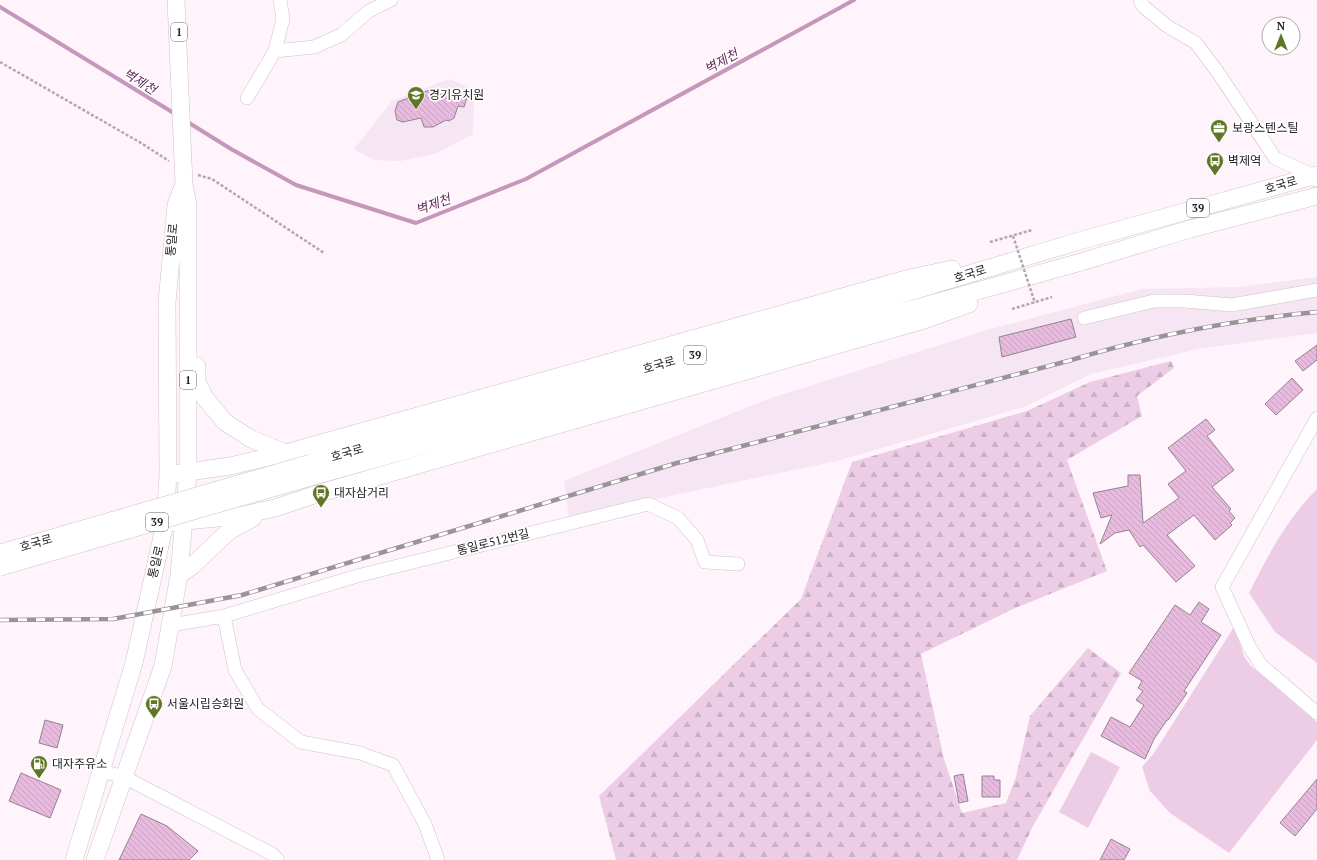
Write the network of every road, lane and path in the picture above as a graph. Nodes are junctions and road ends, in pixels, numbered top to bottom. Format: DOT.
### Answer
graph roads {
  1 [pos="176,0"];
  2 [pos="280,0"];
  3 [pos="391,0"];
  4 [pos="1140,0"];
  5 [pos="275,51"];
  6 [pos="0,62"];
  7 [pos="247,98"];
  8 [pos="184,171"];
  9 [pos="1316,178"];
  10 [pos="1317,196"];
  11 [pos="1032,230"];
  12 [pos="1013,236"];
  13 [pos="1079,241"];
  14 [pos="990,242"];
  15 [pos="324,254"];
  16 [pos="1081,262"];
  17 [pos="188,278"];
  18 [pos="1317,290"];
  19 [pos="1052,297"];
  20 [pos="1035,303"];
  21 [pos="1012,310"];
  22 [pos="1084,318"];
  23 [pos="1317,418"];
  24 [pos="286,453"];
  25 [pos="312,469"];
  26 [pos="188,473"];
  27 [pos="168,474"];
  28 [pos="275,508"];
  29 [pos="184,522"];
  30 [pos="165,523"];
  31 [pos="0,553"];
  32 [pos="738,564"];
  33 [pos="0,567"];
  34 [pos="179,575"];
  35 [pos="224,616"];
  36 [pos="171,625"];
  37 [pos="1317,713"];
  38 [pos="102,771"];
  39 [pos="124,777"];
  40 [pos="74,857"];
  41 [pos="95,860"];
  42 [pos="278,860"];
  43 [pos="438,860"];
  1 -- 8 [label="main road, 1"];
  2 -- 5 [label="street"];
  3 -- 5 [label="street"];
  4 -- 9 [label="street"];
  5 -- 7 [label="street"];
  6 -- 8 [label="path"];
  8 -- 15 [label="path"];
  8 -- 17 [label="main road, 통일로 / 1"];
  8 -- 27 [label="main road, 통일로 / 1"];
  9 -- 13 [label="main road, 호국로 / 39"];
  10 -- 16 [label="main road, 호국로 / 39"];
  11 -- 12 [label="path"];
  12 -- 14 [label="path"];
  12 -- 20 [label="path, bridge"];
  13 -- 24 [label="main road"];
  13 -- 25 [label="main road, 호국로 / 39"];
  16 -- 25 [label="main road, 호국로 / 39"];
  16 -- 28 [label="main road"];
  17 -- 24 [label="main road"];
  17 -- 26 [label="main road, 통일로 / 1"];
  18 -- 22 [label="street"];
  19 -- 20 [label="path"];
  20 -- 21 [label="path"];
  23 -- 37 [label="street"];
  24 -- 26 [label="main road"];
  24 -- 28 [label="main road"];
  25 -- 31 [label="main road, 호국로 / 39, bridge"];
  25 -- 33 [label="main road, 호국로 / 39, bridge"];
  26 -- 27 [label="main road"];
  26 -- 29 [label="main road, 통일로 / 1"];
  27 -- 30 [label="main road, 통일로 / 1"];
  28 -- 29 [label="main road"];
  28 -- 34 [label="main road"];
  29 -- 30 [label="main road"];
  29 -- 34 [label="main road, 통일로 / 1"];
  30 -- 38 [label="main road, 통일로 / 1"];
  32 -- 35 [label="street, 통일로512번길"];
  34 -- 36 [label="main road, 통일로 / 1"];
  35 -- 36 [label="street, 통일로512번길"];
  35 -- 43 [label="street"];
  36 -- 39 [label="main road, 통일로 / 1"];
  38 -- 39 [label="street"];
  38 -- 40 [label="main road, 통일로 / 1"];
  39 -- 41 [label="main road, 통일로 / 1"];
  39 -- 42 [label="street"];
}
